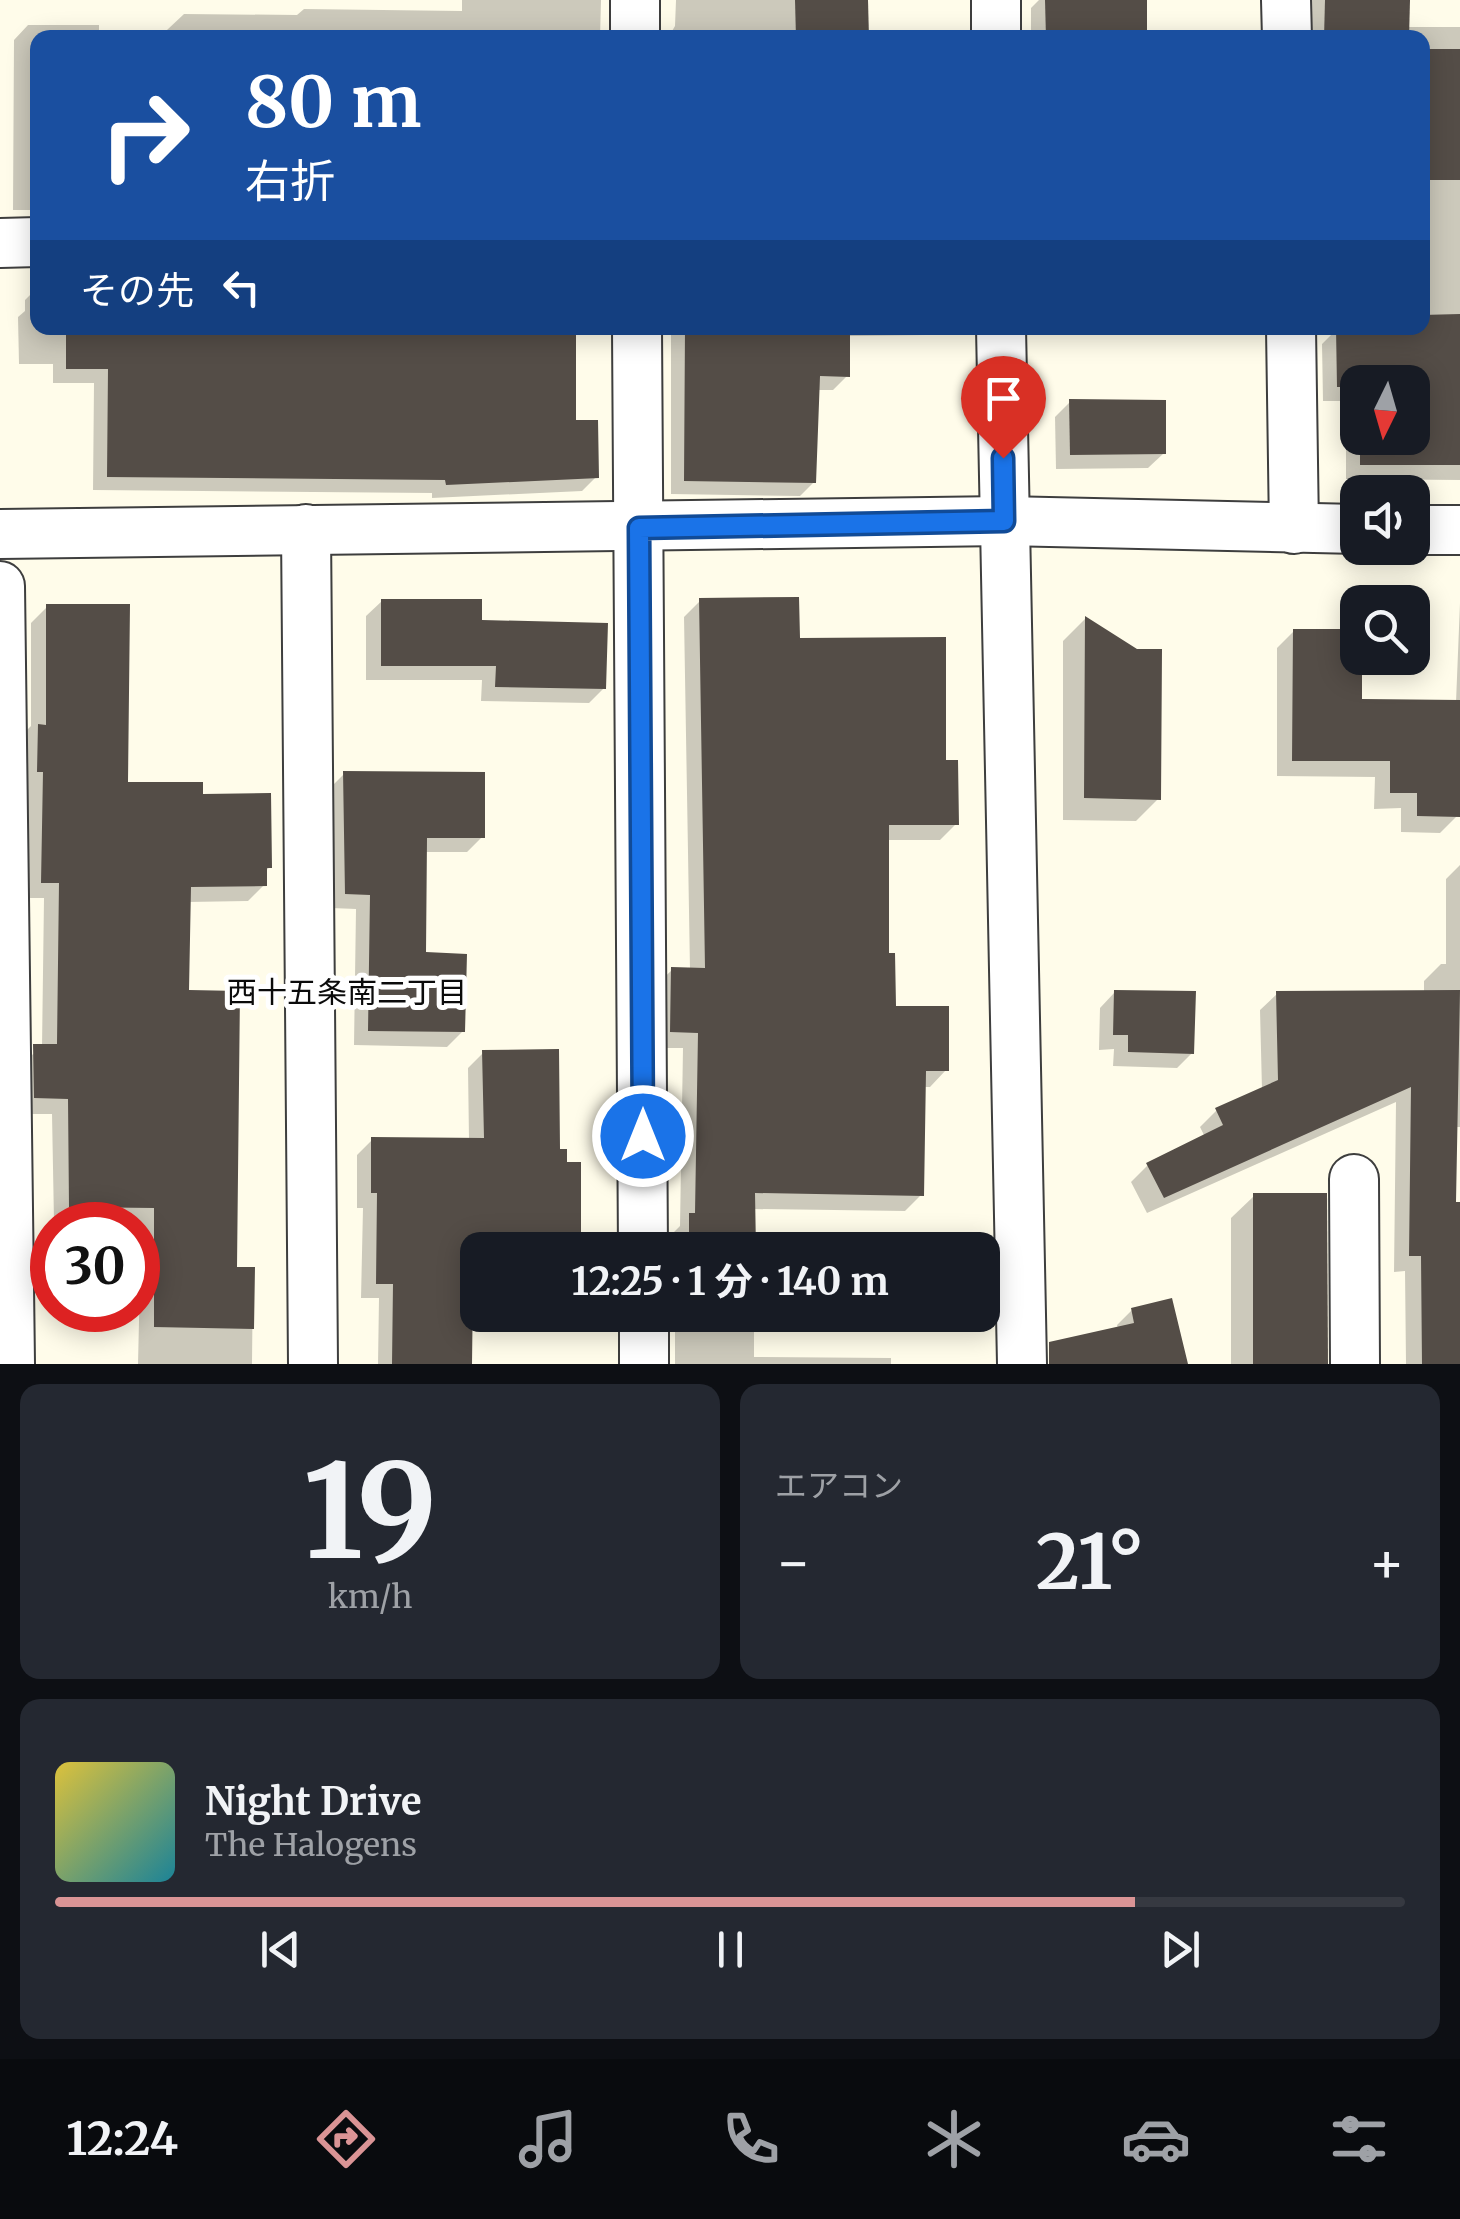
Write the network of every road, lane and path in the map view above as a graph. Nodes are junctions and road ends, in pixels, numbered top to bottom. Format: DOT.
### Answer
graph roads {
  1 [pos="635,0"];
  2 [pos="996,0"];
  3 [pos="1286,0"];
  4 [pos="635,30"];
  5 [pos="996,30"];
  6 [pos="1287,30"];
  7 [pos="30,242"];
  8 [pos="0,243"];
  9 [pos="638,335"];
  10 [pos="1001,335"];
  11 [pos="1291,335"];
  12 [pos="1004,521"];
  13 [pos="639,528"];
  14 [pos="1294,529"];
  15 [pos="1340,529"];
  16 [pos="306,530"];
  17 [pos="1430,530"];
  18 [pos="1460,530"];
  19 [pos="0,534"];
  20 [pos="0,586"];
  21 [pos="1354,1179"];
  22 [pos="644,1232"];
  23 [pos="644,1332"];
  24 [pos="10,1364"];
  25 [pos="313,1364"];
  26 [pos="644,1364"];
  27 [pos="1022,1364"];
  28 [pos="1355,1364"];
  1 -- 4 [label="street"];
  2 -- 5 [label="street"];
  3 -- 6 [label="street"];
  7 -- 8 [label="street"];
  9 -- 13 [label="street"];
  10 -- 12 [label="street"];
  11 -- 14 [label="street"];
  12 -- 13 [label="street"];
  12 -- 14 [label="street"];
  12 -- 27 [label="street"];
  13 -- 16 [label="street"];
  13 -- 22 [label="street"];
  14 -- 15 [label="street"];
  16 -- 19 [label="street"];
  16 -- 25 [label="street"];
  17 -- 18 [label="street"];
  20 -- 24 [label="street"];
  21 -- 28 [label="street"];
  23 -- 26 [label="street"];
}
